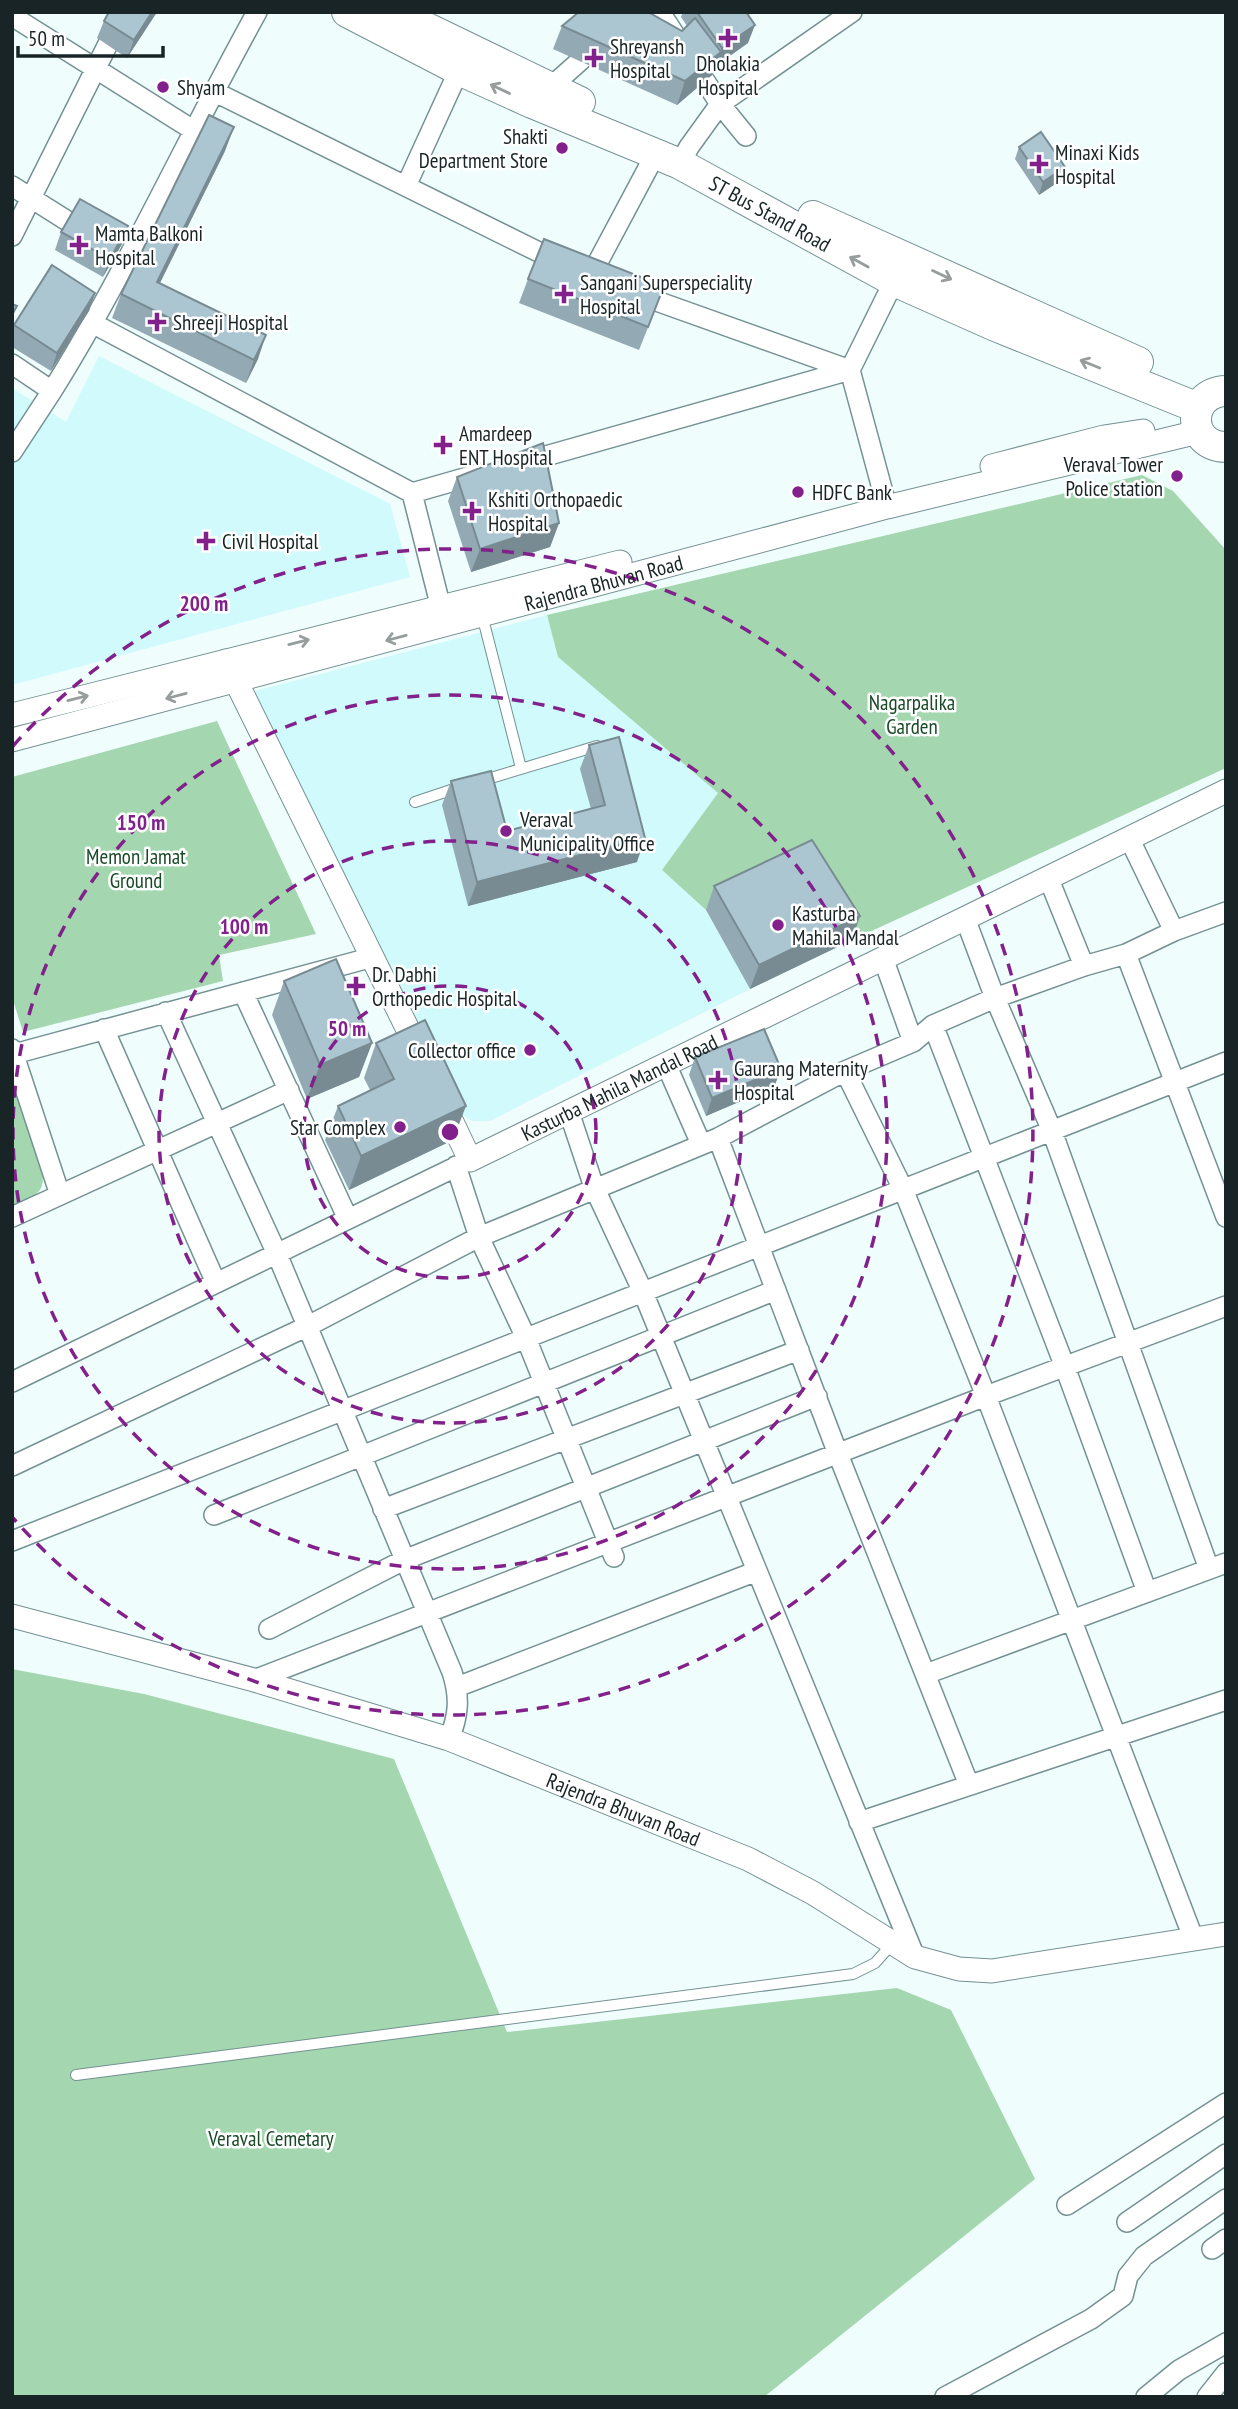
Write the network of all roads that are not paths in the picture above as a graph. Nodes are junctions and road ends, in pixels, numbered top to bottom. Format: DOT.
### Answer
graph roads {
  1 [pos="124,12"];
  2 [pos="257,12"];
  3 [pos="347,12"];
  4 [pos="394,12"];
  5 [pos="635,12"];
  6 [pos="660,12"];
  7 [pos="852,12"];
  8 [pos="12,16"];
  9 [pos="96,69"];
  10 [pos="459,70"];
  11 [pos="213,92"];
  12 [pos="540,96"];
  13 [pos="720,104"];
  14 [pos="193,130"];
  15 [pos="746,136"];
  16 [pos="675,155"];
  17 [pos="12,186"];
  18 [pos="406,186"];
  19 [pos="31,198"];
  20 [pos="12,236"];
  21 [pos="117,252"];
  22 [pos="590,277"];
  23 [pos="894,282"];
  24 [pos="94,324"];
  25 [pos="12,364"];
  26 [pos="850,370"];
  27 [pos="52,391"];
  28 [pos="1205,409"];
  29 [pos="1226,447"];
  30 [pos="12,452"];
  31 [pos="412,493"];
  32 [pos="885,500"];
  33 [pos="480,606"];
  34 [pos="443,615"];
  35 [pos="231,670"];
  36 [pos="12,715"];
  37 [pos="12,740"];
  38 [pos="598,746"];
  39 [pos="522,768"];
  40 [pos="1226,791"];
  41 [pos="415,802"];
  42 [pos="1129,838"];
  43 [pos="1048,877"];
  44 [pos="1226,912"];
  45 [pos="965,918"];
  46 [pos="1174,931"];
  47 [pos="1126,954"];
  48 [pos="373,957"];
  49 [pos="883,958"];
  50 [pos="1084,966"];
  51 [pos="243,992"];
  52 [pos="995,998"];
  53 [pos="166,1012"];
  54 [pos="933,1025"];
  55 [pos="104,1029"];
  56 [pos="913,1042"];
  57 [pos="13,1052"];
  58 [pos="1226,1062"];
  59 [pos="666,1064"];
  60 [pos="845,1072"];
  61 [pos="1176,1082"];
  62 [pos="289,1090"];
  63 [pos="569,1111"];
  64 [pos="218,1124"];
  65 [pos="1052,1131"];
  66 [pos="710,1141"];
  67 [pos="159,1150"];
  68 [pos="984,1157"];
  69 [pos="463,1163"];
  70 [pos="594,1188"];
  71 [pos="903,1189"];
  72 [pos="60,1195"];
  73 [pos="12,1217"];
  74 [pos="1226,1217"];
  75 [pos="348,1219"];
  76 [pos="479,1237"];
  77 [pos="760,1246"];
  78 [pos="277,1254"];
  79 [pos="216,1283"];
  80 [pos="776,1290"];
  81 [pos="643,1292"];
  82 [pos="1226,1306"];
  83 [pos="308,1326"];
  84 [pos="660,1336"];
  85 [pos="526,1338"];
  86 [pos="1128,1343"];
  87 [pos="799,1350"];
  88 [pos="1065,1367"];
  89 [pos="12,1382"];
  90 [pos="544,1383"];
  91 [pos="684,1394"];
  92 [pos="817,1396"];
  93 [pos="986,1396"];
  94 [pos="342,1411"];
  95 [pos="566,1439"];
  96 [pos="704,1441"];
  97 [pos="838,1454"];
  98 [pos="361,1456"];
  99 [pos="12,1466"];
  100 [pos="586,1488"];
  101 [pos="726,1497"];
  102 [pos="383,1509"];
  103 [pos="214,1515"];
  104 [pos="12,1541"];
  105 [pos="611,1550"];
  106 [pos="404,1560"];
  107 [pos="1217,1566"];
  108 [pos="757,1571"];
  109 [pos="1147,1592"];
  110 [pos="426,1614"];
  111 [pos="12,1616"];
  112 [pos="1071,1620"];
  113 [pos="269,1629"];
  114 [pos="926,1674"];
  115 [pos="254,1680"];
  116 [pos="457,1686"];
  117 [pos="1226,1700"];
  118 [pos="1116,1737"];
  119 [pos="449,1739"];
  120 [pos="970,1785"];
  121 [pos="859,1822"];
  122 [pos="1225,1936"];
  123 [pos="1194,1940"];
  124 [pos="892,1943"];
  125 [pos="915,1957"];
  126 [pos="76,2075"];
  127 [pos="1226,2102"];
  128 [pos="1226,2154"];
  129 [pos="1226,2199"];
  130 [pos="1067,2205"];
  131 [pos="1127,2222"];
  132 [pos="1226,2343"];
  133 [pos="1226,2373"];
  134 [pos="945,2397"];
  135 [pos="1146,2397"];
  136 [pos="1208,2397"];
  1 -- 9 [label="street"];
  2 -- 11 [label="street"];
  3 -- 10 [label="main road, ST Bus Stand Road"];
  4 -- 12 [label="main road, ST Bus Stand Road"];
  5 -- 12 [label="street"];
  6 -- 13 [label="street"];
  7 -- 13 [label="street"];
  8 -- 9 [label="street"];
  9 -- 14 [label="street"];
  9 -- 19 [label="street"];
  12 -- 10 [label="main road, ST Bus Stand Road, one-way"];
  10 -- 18 [label="street"];
  11 -- 14 [label="street"];
  11 -- 18 [label="street"];
  12 -- 16 [label="main road, ST Bus Stand Road"];
  13 -- 15 [label="street"];
  13 -- 16 [label="street"];
  14 -- 21 [label="street"];
  16 -- 22 [label="street"];
  23 -- 16 [label="main road, ST Bus Stand Road, one-way"];
  16 -- 28 [label="main road, ST Bus Stand Road, one-way"];
  17 -- 19 [label="street"];
  18 -- 22 [label="street"];
  19 -- 20 [label="street"];
  19 -- 21 [label="street"];
  21 -- 24 [label="street"];
  22 -- 26 [label="street"];
  23 -- 26 [label="street"];
  28 -- 23 [label="main road, ST Bus Stand Road, one-way"];
  24 -- 27 [label="street"];
  24 -- 31 [label="street"];
  25 -- 27 [label="street"];
  26 -- 31 [label="street"];
  26 -- 32 [label="street"];
  27 -- 30 [label="street"];
  28 -- 29 [label="main road"];
  28 -- 32 [label="street, Rajendra Bhuvan Road"];
  31 -- 34 [label="street"];
  32 -- 33 [label="street, Rajendra Bhuvan Road"];
  33 -- 34 [label="street, Rajendra Bhuvan Road"];
  33 -- 39 [label="lane"];
  34 -- 35 [label="street, Rajendra Bhuvan Road"];
  36 -- 35 [label="street, one-way"];
  35 -- 37 [label="street, one-way"];
  35 -- 48 [label="street"];
  38 -- 39 [label="lane"];
  39 -- 41 [label="lane"];
  40 -- 42 [label="street, Kasturba Mahila Mandal Road"];
  42 -- 43 [label="street, Kasturba Mahila Mandal Road"];
  42 -- 46 [label="street"];
  43 -- 45 [label="street, Kasturba Mahila Mandal Road"];
  43 -- 50 [label="street"];
  44 -- 46 [label="street"];
  45 -- 49 [label="street, Kasturba Mahila Mandal Road"];
  45 -- 52 [label="street"];
  46 -- 47 [label="street"];
  47 -- 50 [label="street"];
  47 -- 61 [label="street"];
  48 -- 51 [label="street"];
  48 -- 69 [label="street"];
  49 -- 56 [label="street"];
  49 -- 59 [label="street, Kasturba Mahila Mandal Road"];
  50 -- 52 [label="street"];
  51 -- 53 [label="street"];
  51 -- 62 [label="street"];
  52 -- 54 [label="street"];
  52 -- 65 [label="street"];
  53 -- 55 [label="street"];
  53 -- 64 [label="street"];
  54 -- 56 [label="street"];
  54 -- 68 [label="street"];
  55 -- 57 [label="street"];
  55 -- 67 [label="street"];
  56 -- 60 [label="street"];
  57 -- 72 [label="street"];
  58 -- 61 [label="street"];
  59 -- 63 [label="street, Kasturba Mahila Mandal Road"];
  59 -- 66 [label="street"];
  60 -- 66 [label="street"];
  60 -- 71 [label="street"];
  61 -- 65 [label="street"];
  61 -- 74 [label="street"];
  62 -- 64 [label="street"];
  62 -- 75 [label="street"];
  63 -- 69 [label="street, Kasturba Mahila Mandal Road"];
  63 -- 70 [label="street"];
  64 -- 67 [label="street"];
  64 -- 78 [label="street"];
  65 -- 68 [label="street"];
  65 -- 86 [label="street"];
  66 -- 70 [label="street"];
  66 -- 77 [label="street"];
  67 -- 72 [label="street"];
  67 -- 79 [label="street"];
  68 -- 71 [label="street"];
  68 -- 88 [label="street"];
  69 -- 75 [label="street, Kasturba Mahila Mandal Road"];
  69 -- 76 [label="street"];
  70 -- 76 [label="street"];
  70 -- 81 [label="street"];
  71 -- 77 [label="street"];
  71 -- 93 [label="street"];
  72 -- 73 [label="street"];
  75 -- 78 [label="street, Kasturba Mahila Mandal Road"];
  76 -- 83 [label="street"];
  76 -- 85 [label="street"];
  77 -- 80 [label="street"];
  77 -- 81 [label="street"];
  78 -- 79 [label="street, Kasturba Mahila Mandal Road"];
  78 -- 83 [label="street"];
  79 -- 89 [label="street, Kasturba Mahila Mandal Road"];
  80 -- 84 [label="street"];
  80 -- 87 [label="street"];
  81 -- 84 [label="street"];
  81 -- 85 [label="street"];
  82 -- 86 [label="street"];
  83 -- 94 [label="street"];
  83 -- 99 [label="street"];
  84 -- 90 [label="street"];
  84 -- 91 [label="street"];
  85 -- 90 [label="street"];
  85 -- 94 [label="street"];
  86 -- 88 [label="street"];
  86 -- 107 [label="street"];
  87 -- 91 [label="street"];
  87 -- 92 [label="street"];
  88 -- 93 [label="street"];
  88 -- 109 [label="street"];
  90 -- 95 [label="street"];
  90 -- 98 [label="street"];
  91 -- 95 [label="street"];
  91 -- 96 [label="street"];
  92 -- 96 [label="street"];
  92 -- 97 [label="street"];
  93 -- 97 [label="street"];
  93 -- 112 [label="street"];
  94 -- 98 [label="street"];
  94 -- 104 [label="street"];
  95 -- 100 [label="street"];
  95 -- 102 [label="street"];
  96 -- 100 [label="street"];
  96 -- 101 [label="street"];
  97 -- 101 [label="street"];
  97 -- 114 [label="street"];
  98 -- 102 [label="street"];
  98 -- 103 [label="street"];
  100 -- 105 [label="street"];
  100 -- 106 [label="street"];
  101 -- 105 [label="street"];
  101 -- 108 [label="street"];
  102 -- 106 [label="street"];
  105 -- 110 [label="street"];
  106 -- 110 [label="street"];
  106 -- 113 [label="street"];
  107 -- 109 [label="street"];
  108 -- 116 [label="street"];
  108 -- 121 [label="street"];
  109 -- 112 [label="street"];
  110 -- 115 [label="street"];
  110 -- 116 [label="street"];
  111 -- 115 [label="street, Rajendra Bhuvan Road"];
  112 -- 114 [label="street"];
  112 -- 118 [label="street"];
  114 -- 120 [label="street"];
  115 -- 119 [label="street, Rajendra Bhuvan Road"];
  116 -- 119 [label="street"];
  117 -- 118 [label="street"];
  118 -- 120 [label="street"];
  118 -- 123 [label="street"];
  119 -- 124 [label="street, Rajendra Bhuvan Road"];
  120 -- 121 [label="street"];
  121 -- 125 [label="street"];
  122 -- 123 [label="street, Rajendra Bhuvan Road"];
  123 -- 125 [label="street, Rajendra Bhuvan Road"];
  124 -- 125 [label="street, Rajendra Bhuvan Road"];
  124 -- 126 [label="lane"];
  127 -- 130 [label="street"];
  128 -- 131 [label="street"];
  129 -- 134 [label="street"];
  132 -- 135 [label="street"];
  133 -- 136 [label="street"];
}
